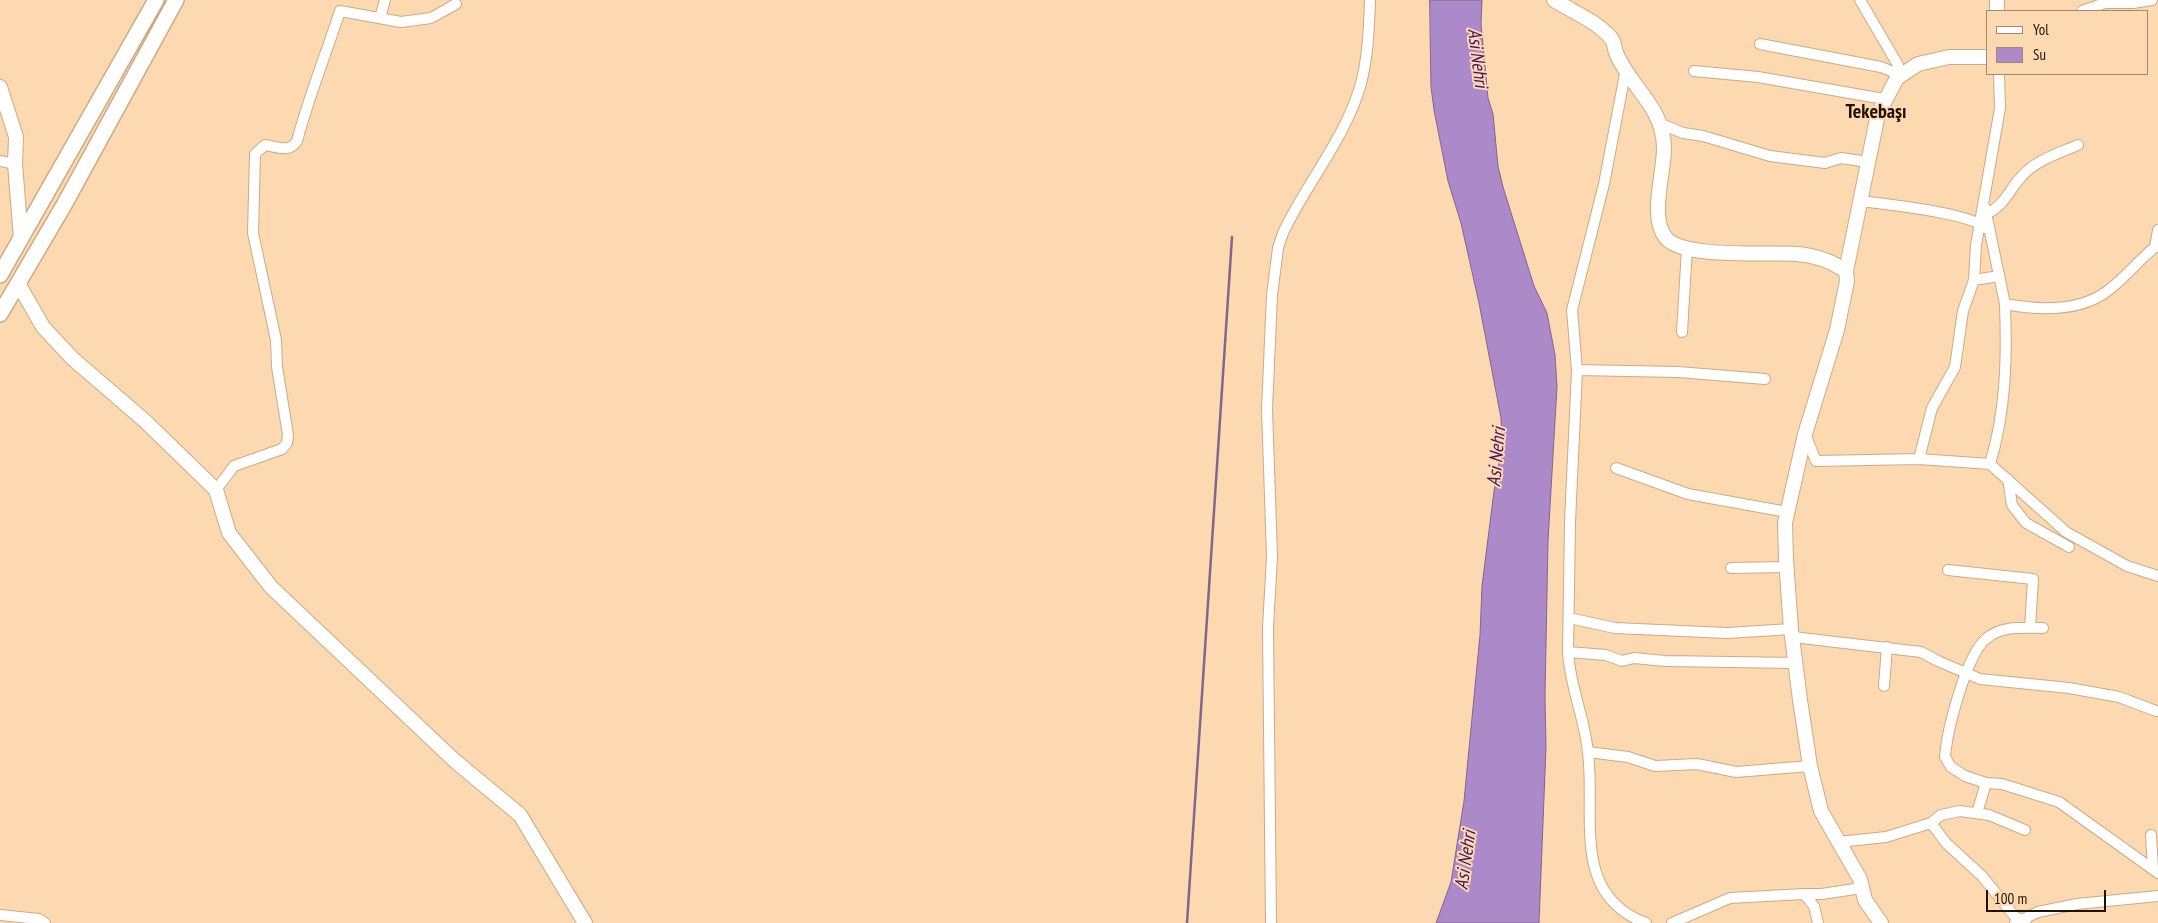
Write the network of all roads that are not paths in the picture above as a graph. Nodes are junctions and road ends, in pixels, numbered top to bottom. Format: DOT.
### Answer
graph roads {
  1 [pos="156,0"];
  2 [pos="176,0"];
  3 [pos="384,0"];
  4 [pos="1370,0"];
  5 [pos="1554,0"];
  6 [pos="1860,0"];
  7 [pos="2152,0"];
  8 [pos="456,4"];
  9 [pos="2085,10"];
  10 [pos="380,18"];
  11 [pos="1760,44"];
  12 [pos="1986,58"];
  13 [pos="1626,69"];
  14 [pos="1694,70"];
  15 [pos="1999,75"];
  16 [pos="1898,76"];
  17 [pos="0,87"];
  18 [pos="1884,98"];
  19 [pos="1661,124"];
  20 [pos="2078,146"];
  21 [pos="0,161"];
  22 [pos="1868,162"];
  23 [pos="15,164"];
  24 [pos="1860,201"];
  25 [pos="1986,209"];
  26 [pos="1980,223"];
  27 [pos="2158,230"];
  28 [pos="1989,232"];
  29 [pos="21,239"];
  30 [pos="2157,247"];
  31 [pos="1687,248"];
  32 [pos="1846,271"];
  33 [pos="0,275"];
  34 [pos="1999,276"];
  35 [pos="1974,280"];
  36 [pos="18,284"];
  37 [pos="2005,304"];
  38 [pos="0,314"];
  39 [pos="1682,332"];
  40 [pos="1576,370"];
  41 [pos="1765,378"];
  42 [pos="1805,434"];
  43 [pos="1919,459"];
  44 [pos="1990,464"];
  45 [pos="1616,468"];
  46 [pos="2008,479"];
  47 [pos="216,490"];
  48 [pos="1787,512"];
  49 [pos="2069,547"];
  50 [pos="1787,567"];
  51 [pos="1731,568"];
  52 [pos="1948,570"];
  53 [pos="2158,576"];
  54 [pos="1569,618"];
  55 [pos="2030,628"];
  56 [pos="2043,628"];
  57 [pos="1792,633"];
  58 [pos="1887,647"];
  59 [pos="1568,652"];
  60 [pos="1795,663"];
  61 [pos="1967,674"];
  62 [pos="1884,686"];
  63 [pos="2156,711"];
  64 [pos="1588,752"];
  65 [pos="1810,766"];
  66 [pos="1986,783"];
  67 [pos="1977,813"];
  68 [pos="1931,822"];
  69 [pos="2025,830"];
  70 [pos="2151,835"];
  71 [pos="1838,842"];
  72 [pos="2155,871"];
  73 [pos="1861,888"];
  74 [pos="1804,894"];
  75 [pos="2158,896"];
  76 [pos="0,915"];
  77 [pos="1635,921"];
  78 [pos="2027,921"];
  79 [pos="45,923"];
  80 [pos="585,923"];
  81 [pos="1271,923"];
  82 [pos="1646,923"];
  83 [pos="1672,923"];
  84 [pos="1818,923"];
  85 [pos="1881,923"];
  86 [pos="2015,923"];
  1 -- 29 [label="main road"];
  2 -- 36 [label="main road"];
  3 -- 10 [label="street"];
  4 -- 81 [label="street"];
  5 -- 13 [label="street"];
  6 -- 16 [label="street"];
  7 -- 9 [label="street"];
  8 -- 10 [label="street"];
  10 -- 47 [label="street"];
  11 -- 16 [label="street"];
  12 -- 16 [label="street"];
  13 -- 19 [label="street"];
  13 -- 40 [label="street"];
  14 -- 18 [label="street"];
  15 -- 25 [label="street"];
  16 -- 18 [label="street"];
  17 -- 23 [label="street"];
  18 -- 22 [label="street"];
  19 -- 22 [label="street"];
  19 -- 31 [label="street"];
  20 -- 25 [label="street"];
  21 -- 23 [label="street"];
  22 -- 24 [label="street"];
  23 -- 29 [label="street"];
  24 -- 26 [label="street"];
  24 -- 32 [label="street"];
  25 -- 26 [label="street"];
  25 -- 28 [label="street"];
  26 -- 28 [label="street"];
  26 -- 35 [label="street"];
  27 -- 30 [label="street"];
  28 -- 34 [label="street"];
  29 -- 33 [label="main road"];
  30 -- 37 [label="street"];
  31 -- 32 [label="street"];
  31 -- 39 [label="street"];
  32 -- 42 [label="street"];
  34 -- 35 [label="street"];
  34 -- 37 [label="street"];
  35 -- 43 [label="street"];
  36 -- 38 [label="main road"];
  36 -- 47 [label="street"];
  37 -- 44 [label="street"];
  40 -- 41 [label="street"];
  40 -- 54 [label="street"];
  42 -- 43 [label="street"];
  42 -- 48 [label="street"];
  43 -- 44 [label="street"];
  44 -- 46 [label="street"];
  45 -- 48 [label="street"];
  46 -- 49 [label="street"];
  46 -- 53 [label="street"];
  47 -- 80 [label="street"];
  48 -- 50 [label="street"];
  50 -- 51 [label="street"];
  50 -- 57 [label="street"];
  52 -- 55 [label="street"];
  54 -- 57 [label="street"];
  54 -- 59 [label="street"];
  55 -- 56 [label="street"];
  55 -- 61 [label="street"];
  57 -- 58 [label="street"];
  57 -- 60 [label="street"];
  58 -- 61 [label="street"];
  58 -- 62 [label="street"];
  59 -- 60 [label="street"];
  59 -- 64 [label="street"];
  60 -- 65 [label="street"];
  61 -- 63 [label="street"];
  61 -- 66 [label="street"];
  64 -- 65 [label="street"];
  64 -- 77 [label="street"];
  65 -- 71 [label="street"];
  66 -- 67 [label="street"];
  66 -- 72 [label="street"];
  67 -- 68 [label="street"];
  67 -- 69 [label="street"];
  68 -- 71 [label="street"];
  68 -- 78 [label="street"];
  70 -- 72 [label="street"];
  71 -- 73 [label="street"];
  73 -- 74 [label="street"];
  73 -- 85 [label="street"];
  74 -- 83 [label="street"];
  74 -- 84 [label="street"];
  75 -- 78 [label="street"];
  76 -- 79 [label="street"];
  77 -- 82 [label="street"];
  78 -- 86 [label="street"];
}
